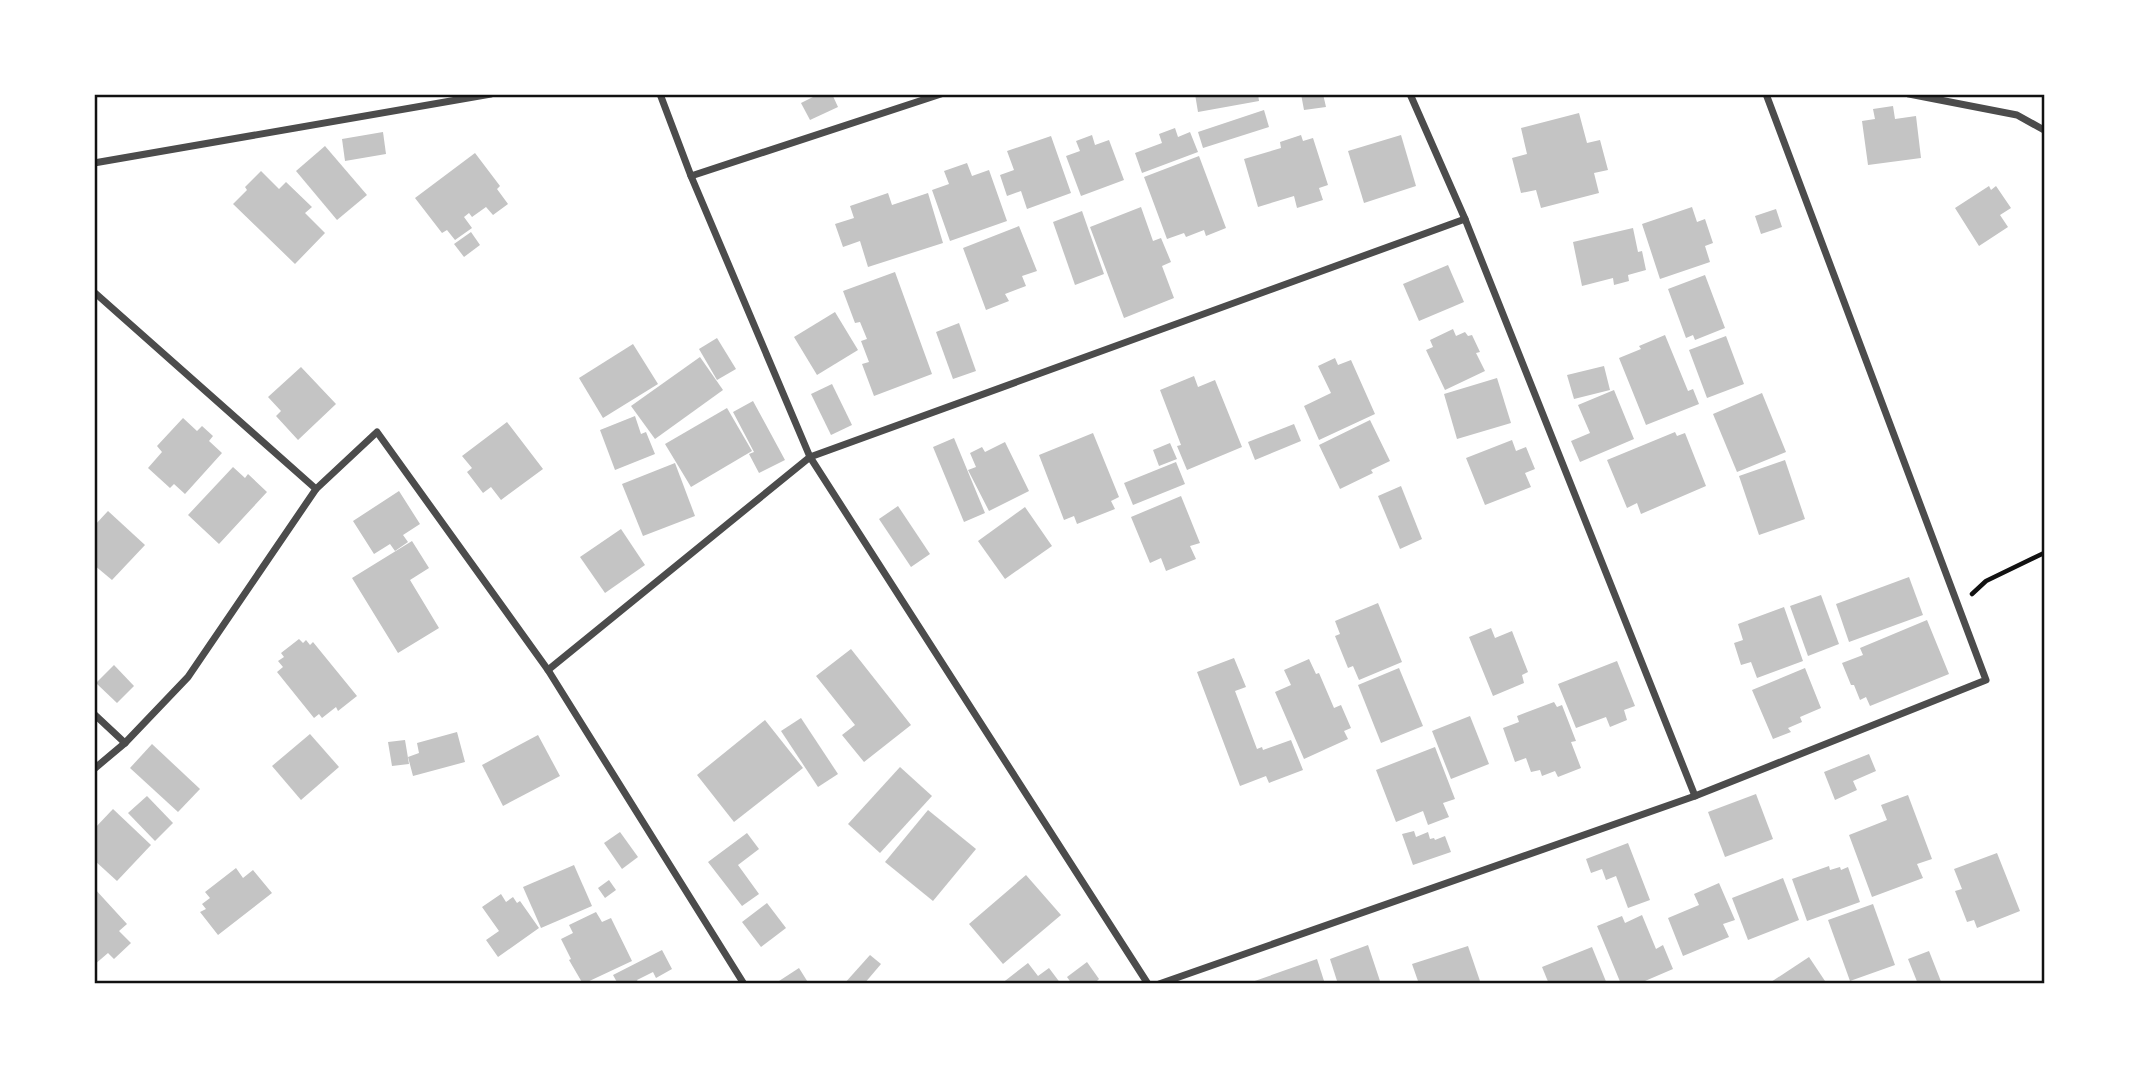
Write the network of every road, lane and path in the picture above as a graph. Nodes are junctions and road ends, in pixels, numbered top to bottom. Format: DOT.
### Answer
graph roads {
  1 [pos="491,94"];
  2 [pos="660,94"];
  3 [pos="941,94"];
  4 [pos="1410,94"];
  5 [pos="1766,94"];
  6 [pos="1909,94"];
  7 [pos="2045,130"];
  8 [pos="94,163"];
  9 [pos="691,176"];
  10 [pos="1465,219"];
  11 [pos="94,292"];
  12 [pos="810,457"];
  13 [pos="316,489"];
  14 [pos="2045,553"];
  15 [pos="1959,607"];
  16 [pos="548,670"];
  17 [pos="94,714"];
  18 [pos="125,743"];
  19 [pos="94,769"];
  20 [pos="1695,796"];
  21 [pos="744,984"];
  22 [pos="1148,984"];
  23 [pos="1159,984"];
  1 -- 8 [label="street"];
  2 -- 9 [label="street"];
  3 -- 9 [label="street"];
  4 -- 10 [label="street"];
  5 -- 15 [label="street"];
  6 -- 7 [label="street"];
  9 -- 12 [label="street"];
  10 -- 12 [label="street"];
  10 -- 20 [label="street"];
  11 -- 13 [label="street"];
  12 -- 16 [label="street"];
  12 -- 22 [label="street"];
  13 -- 16 [label="street"];
  13 -- 18 [label="street"];
  14 -- 15 [label="path"];
  15 -- 20 [label="street"];
  16 -- 21 [label="street"];
  17 -- 18 [label="street"];
  18 -- 19 [label="street"];
  20 -- 23 [label="street"];
}
